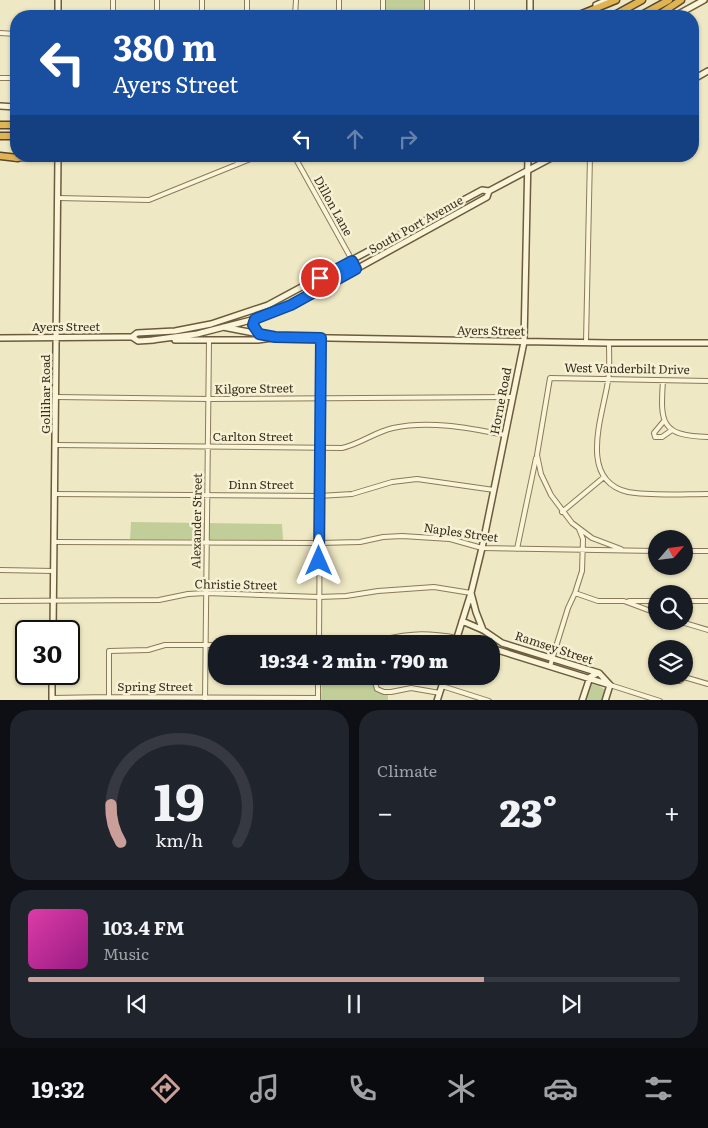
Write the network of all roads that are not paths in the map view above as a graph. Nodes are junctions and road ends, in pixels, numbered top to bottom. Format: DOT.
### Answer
graph roads {
  1 [pos="606,0"];
  2 [pos="616,0"];
  3 [pos="642,0"];
  4 [pos="669,0"];
  5 [pos="681,0"];
  6 [pos="704,0"];
  7 [pos="587,10"];
  8 [pos="591,10"];
  9 [pos="624,10"];
  10 [pos="651,10"];
  11 [pos="666,10"];
  12 [pos="686,10"];
  13 [pos="58,162"];
  14 [pos="243,162"];
  15 [pos="298,162"];
  16 [pos="528,162"];
  17 [pos="545,162"];
  18 [pos="590,162"];
  19 [pos="238,164"];
  20 [pos="528,172"];
  21 [pos="489,191"];
  22 [pos="58,198"];
  23 [pos="352,261"];
  24 [pos="356,269"];
  25 [pos="255,319"];
  26 [pos="223,324"];
  27 [pos="259,334"];
  28 [pos="57,336"];
  29 [pos="132,337"];
  30 [pos="275,337"];
  31 [pos="0,338"];
  32 [pos="321,338"];
  33 [pos="152,340"];
  34 [pos="209,341"];
  35 [pos="524,342"];
  36 [pos="586,342"];
  37 [pos="609,343"];
  38 [pos="708,343"];
  39 [pos="608,379"];
  40 [pos="663,381"];
  41 [pos="708,381"];
  42 [pos="56,397"];
  43 [pos="321,398"];
  44 [pos="512,398"];
  45 [pos="209,399"];
  46 [pos="664,421"];
  47 [pos="672,430"];
  48 [pos="505,435"];
  49 [pos="708,437"];
  50 [pos="56,445"];
  51 [pos="208,447"];
  52 [pos="320,448"];
  53 [pos="537,455"];
  54 [pos="604,477"];
  55 [pos="494,490"];
  56 [pos="55,494"];
  57 [pos="708,494"];
  58 [pos="208,495"];
  59 [pos="319,496"];
  60 [pos="562,512"];
  61 [pos="579,529"];
  62 [pos="54,542"];
  63 [pos="207,542"];
  64 [pos="320,543"];
  65 [pos="482,548"];
  66 [pos="517,549"];
  67 [pos="623,550"];
  68 [pos="584,551"];
  69 [pos="648,551"];
  70 [pos="693,551"];
  71 [pos="708,551"];
  72 [pos="0,570"];
  73 [pos="54,571"];
  74 [pos="206,593"];
  75 [pos="471,593"];
  76 [pos="575,593"];
  77 [pos="319,597"];
  78 [pos="53,600"];
  79 [pos="0,601"];
  80 [pos="624,601"];
  81 [pos="648,601"];
  82 [pos="693,601"];
  83 [pos="708,601"];
  84 [pos="648,610"];
  85 [pos="53,620"];
  86 [pos="462,621"];
  87 [pos="693,626"];
  88 [pos="484,630"];
  89 [pos="708,630"];
  90 [pos="318,635"];
  91 [pos="409,635"];
  92 [pos="437,635"];
  93 [pos="458,635"];
  94 [pos="206,645"];
  95 [pos="500,651"];
  96 [pos="552,658"];
  97 [pos="550,666"];
  98 [pos="599,673"];
  99 [pos="589,679"];
  100 [pos="693,680"];
  101 [pos="708,684"];
  102 [pos="52,685"];
  103 [pos="318,685"];
  104 [pos="376,685"];
  105 [pos="610,685"];
  106 [pos="442,686"];
  107 [pos="440,693"];
  108 [pos="109,697"];
  109 [pos="52,699"];
  110 [pos="205,699"];
  111 [pos="318,699"];
  112 [pos="437,700"];
  113 [pos="489,700"];
  114 [pos="582,700"];
  115 [pos="605,700"];
  116 [pos="660,700"];
  1 -- 7 [label="main road"];
  2 -- 8 [label="highway"];
  3 -- 9 [label="highway"];
  4 -- 10 [label="highway"];
  5 -- 11 [label="highway"];
  6 -- 12 [label="main road"];
  13 -- 22 [label="main road, Gollihar Road"];
  14 -- 19 [label="street, Dillon Lane"];
  15 -- 23 [label="street, Dillon Lane"];
  16 -- 20 [label="main road, Horne Road"];
  17 -- 20 [label="main road, South Port Avenue"];
  18 -- 36 [label="street"];
  19 -- 22 [label="street, Dillon Lane"];
  20 -- 21 [label="main road, South Port Avenue"];
  20 -- 35 [label="main road, Horne Road"];
  21 -- 23 [label="main road, South Port Avenue"];
  21 -- 24 [label="main road, South Port Avenue"];
  22 -- 28 [label="main road, Gollihar Road"];
  23 -- 24 [label="street, Dillon Lane"];
  23 -- 26 [label="main road, South Port Avenue"];
  24 -- 25 [label="main road, South Port Avenue"];
  25 -- 26 [label="main road, South Port Avenue"];
  25 -- 27 [label="main road"];
  26 -- 27 [label="main road, Ayers Street"];
  26 -- 29 [label="main road, Ayers Street"];
  26 -- 33 [label="main road, South Port Avenue"];
  27 -- 30 [label="main road, Ayers Street"];
  28 -- 29 [label="main road, Ayers Street"];
  28 -- 31 [label="main road, Ayers Street"];
  28 -- 42 [label="main road, Gollihar Road"];
  29 -- 33 [label="main road, Ayers Street"];
  30 -- 32 [label="main road, Ayers Street"];
  30 -- 34 [label="main road, Ayers Street"];
  32 -- 35 [label="main road, Ayers Street"];
  32 -- 43 [label="street"];
  33 -- 34 [label="main road, Ayers Street"];
  34 -- 45 [label="street, Alexander Street"];
  35 -- 36 [label="main road, Ayers Street"];
  35 -- 44 [label="main road, Horne Road"];
  36 -- 37 [label="main road, Ayers Street"];
  37 -- 38 [label="main road, Ayers Street"];
  37 -- 39 [label="street"];
  39 -- 40 [label="street, West Vanderbilt Drive"];
  39 -- 53 [label="street, West Vanderbilt Drive"];
  39 -- 54 [label="street"];
  40 -- 41 [label="street, West Vanderbilt Drive"];
  40 -- 46 [label="street"];
  42 -- 45 [label="street, Kilgore Street"];
  42 -- 50 [label="main road, Gollihar Road"];
  43 -- 44 [label="street, Kilgore Street"];
  43 -- 45 [label="street, Kilgore Street"];
  43 -- 52 [label="street"];
  44 -- 48 [label="main road, Horne Road"];
  45 -- 51 [label="street, Alexander Street"];
  46 -- 47 [label="street"];
  46 -- 47 [label="street"];
  47 -- 49 [label="street"];
  48 -- 52 [label="street, Carlton Street"];
  48 -- 55 [label="main road, Horne Road"];
  50 -- 51 [label="street, Carlton Street"];
  50 -- 56 [label="main road, Gollihar Road"];
  51 -- 52 [label="street, Carlton Street"];
  51 -- 58 [label="street, Alexander Street"];
  52 -- 59 [label="street"];
  53 -- 60 [label="street, West Vanderbilt Drive"];
  53 -- 66 [label="street"];
  54 -- 57 [label="street"];
  54 -- 60 [label="street"];
  55 -- 59 [label="street, Dinn Street"];
  55 -- 65 [label="main road, Horne Road"];
  56 -- 58 [label="street, Dinn Street"];
  56 -- 62 [label="main road, Gollihar Road"];
  58 -- 59 [label="street, Dinn Street"];
  58 -- 63 [label="street, Alexander Street"];
  59 -- 64 [label="street"];
  60 -- 61 [label="street, West Vanderbilt Drive"];
  61 -- 67 [label="street, West Vanderbilt Drive"];
  61 -- 68 [label="street"];
  62 -- 63 [label="street, Naples Street"];
  62 -- 73 [label="main road, Gollihar Road"];
  63 -- 64 [label="street, Naples Street"];
  63 -- 74 [label="street, Alexander Street"];
  64 -- 65 [label="street, Naples Street"];
  64 -- 77 [label="street"];
  65 -- 66 [label="street, Naples Street"];
  65 -- 75 [label="main road, Horne Road"];
  66 -- 68 [label="street, Naples Street"];
  67 -- 68 [label="street, Naples Street"];
  67 -- 69 [label="street, Naples Street"];
  68 -- 76 [label="street"];
  70 -- 71 [label="street"];
  72 -- 73 [label="street"];
  73 -- 78 [label="main road, Gollihar Road"];
  74 -- 77 [label="street, Christie Street"];
  74 -- 78 [label="street, Christie Street"];
  74 -- 94 [label="street, Alexander Street"];
  75 -- 77 [label="street, Christie Street"];
  75 -- 86 [label="main road, Horne Road"];
  75 -- 88 [label="main road"];
  76 -- 80 [label="street"];
  76 -- 96 [label="street"];
  77 -- 90 [label="street"];
  78 -- 79 [label="street, Christie Street"];
  78 -- 85 [label="main road, Gollihar Road"];
  80 -- 81 [label="street"];
  80 -- 84 [label="street"];
  82 -- 83 [label="street"];
  86 -- 88 [label="main road, Ramsey Street"];
  86 -- 93 [label="main road, Horne Road"];
  87 -- 89 [label="street"];
  88 -- 96 [label="main road, Ramsey Street"];
  91 -- 92 [label="street"];
  94 -- 108 [label="street"];
  94 -- 110 [label="street, Alexander Street"];
  95 -- 97 [label="main road, Ramsey Street"];
  96 -- 97 [label="street"];
  96 -- 98 [label="main road, Ramsey Street"];
  97 -- 99 [label="main road, Ramsey Street"];
  98 -- 99 [label="main road"];
  98 -- 105 [label="main road, Ramsey Street"];
  99 -- 105 [label="main road, Ramsey Street"];
  99 -- 114 [label="main road"];
  100 -- 101 [label="street"];
  102 -- 109 [label="main road"];
  103 -- 111 [label="street"];
  104 -- 107 [label="street"];
  105 -- 115 [label="main road"];
  105 -- 116 [label="street, Ramsey Street"];
  106 -- 107 [label="main road"];
  106 -- 113 [label="street"];
  107 -- 112 [label="main road"];
  108 -- 109 [label="street, Spring Street"];
  108 -- 110 [label="street, Spring Street"];
  110 -- 111 [label="street, Spring Street"];
}
